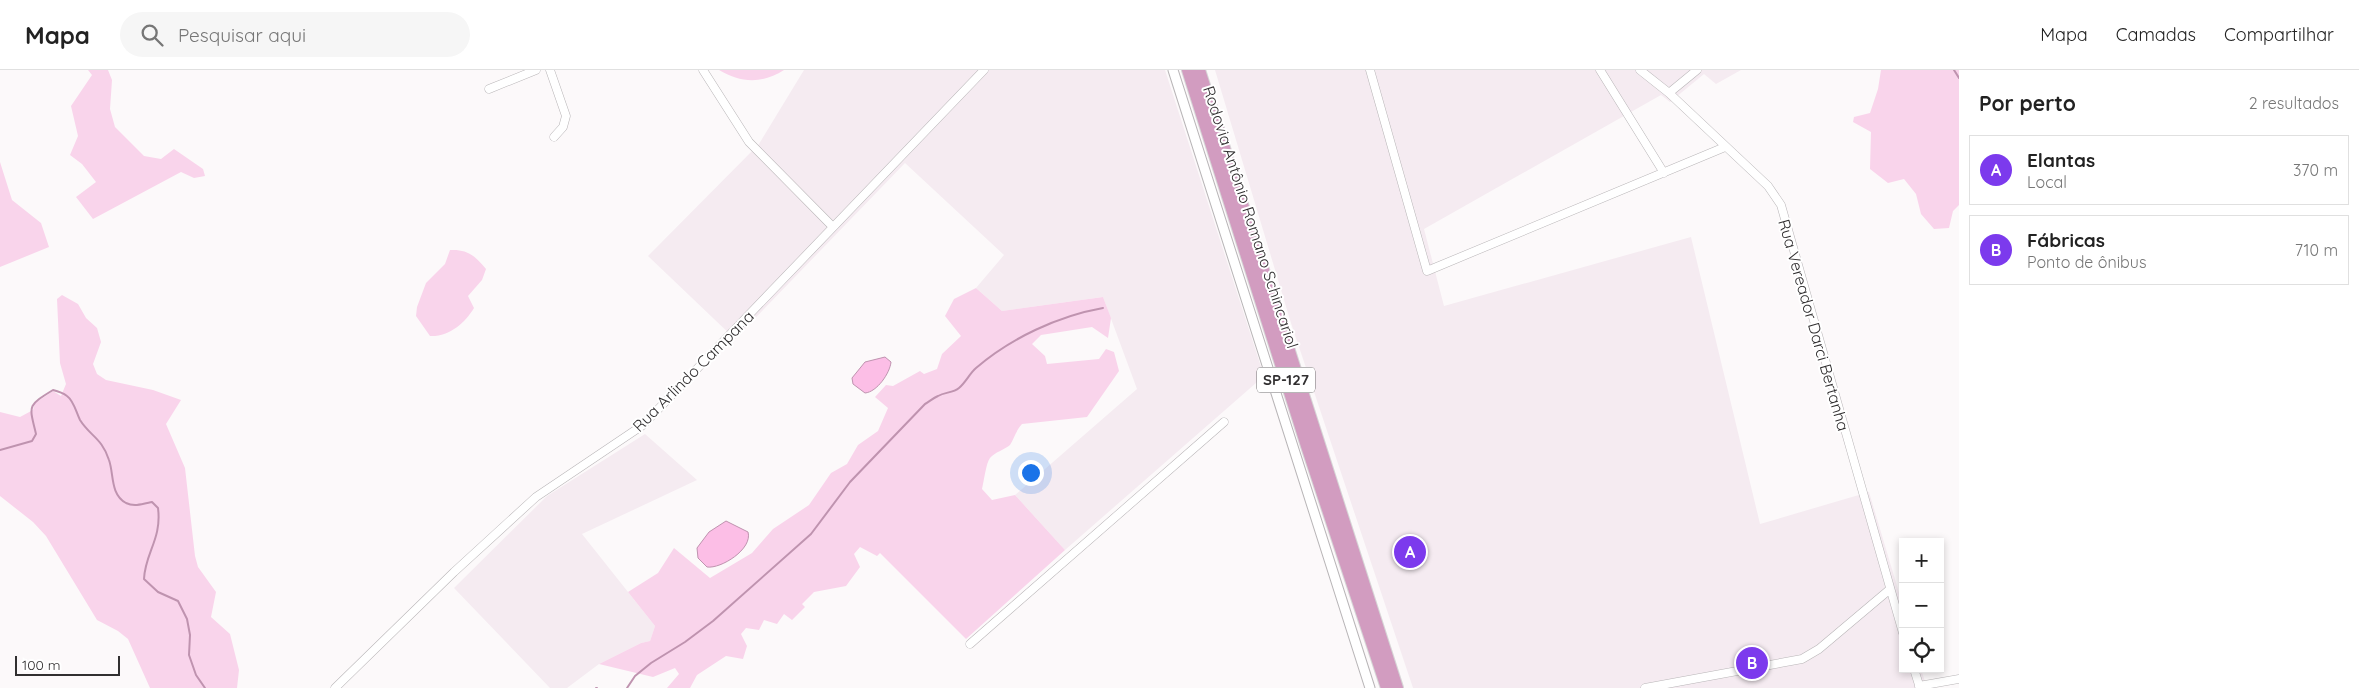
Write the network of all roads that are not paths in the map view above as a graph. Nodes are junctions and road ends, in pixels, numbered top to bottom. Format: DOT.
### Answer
graph roads {
  1 [pos="536,70"];
  2 [pos="550,70"];
  3 [pos="703,70"];
  4 [pos="984,70"];
  5 [pos="1173,70"];
  6 [pos="1188,70"];
  7 [pos="1199,70"];
  8 [pos="1370,70"];
  9 [pos="1600,70"];
  10 [pos="1640,70"];
  11 [pos="1697,70"];
  12 [pos="489,89"];
  13 [pos="1669,93"];
  14 [pos="554,137"];
  15 [pos="1725,147"];
  16 [pos="1664,173"];
  17 [pos="833,227"];
  18 [pos="1224,422"];
  19 [pos="1889,590"];
  20 [pos="1901,628"];
  21 [pos="970,644"];
  22 [pos="1915,673"];
  23 [pos="1959,679"];
  24 [pos="1920,687"];
  25 [pos="336,688"];
  26 [pos="1370,688"];
  27 [pos="1387,688"];
  28 [pos="1397,688"];
  29 [pos="1645,688"];
  1 -- 12 [label="street"];
  2 -- 14 [label="street"];
  3 -- 17 [label="street"];
  4 -- 17 [label="street, Rua Arlindo Campana"];
  5 -- 26 [label="street"];
  6 -- 27 [label="highway, Rodovia Antônio Romano Schincariol / SP-127"];
  7 -- 28 [label="highway, Rodovia Antônio Romano Schincariol / SP-127"];
  8 -- 16 [label="street"];
  9 -- 16 [label="street"];
  10 -- 13 [label="street, Rua Vereador Darci Bertanha"];
  11 -- 13 [label="street"];
  13 -- 15 [label="street, Rua Vereador Darci Bertanha"];
  15 -- 16 [label="street"];
  15 -- 19 [label="street, Rua Vereador Darci Bertanha"];
  17 -- 25 [label="street, Rua Arlindo Campana"];
  18 -- 21 [label="street"];
  19 -- 20 [label="street, Rua Vereador Darci Bertanha"];
  19 -- 29 [label="street"];
  22 -- 24 [label="street"];
  23 -- 24 [label="street"];
}
